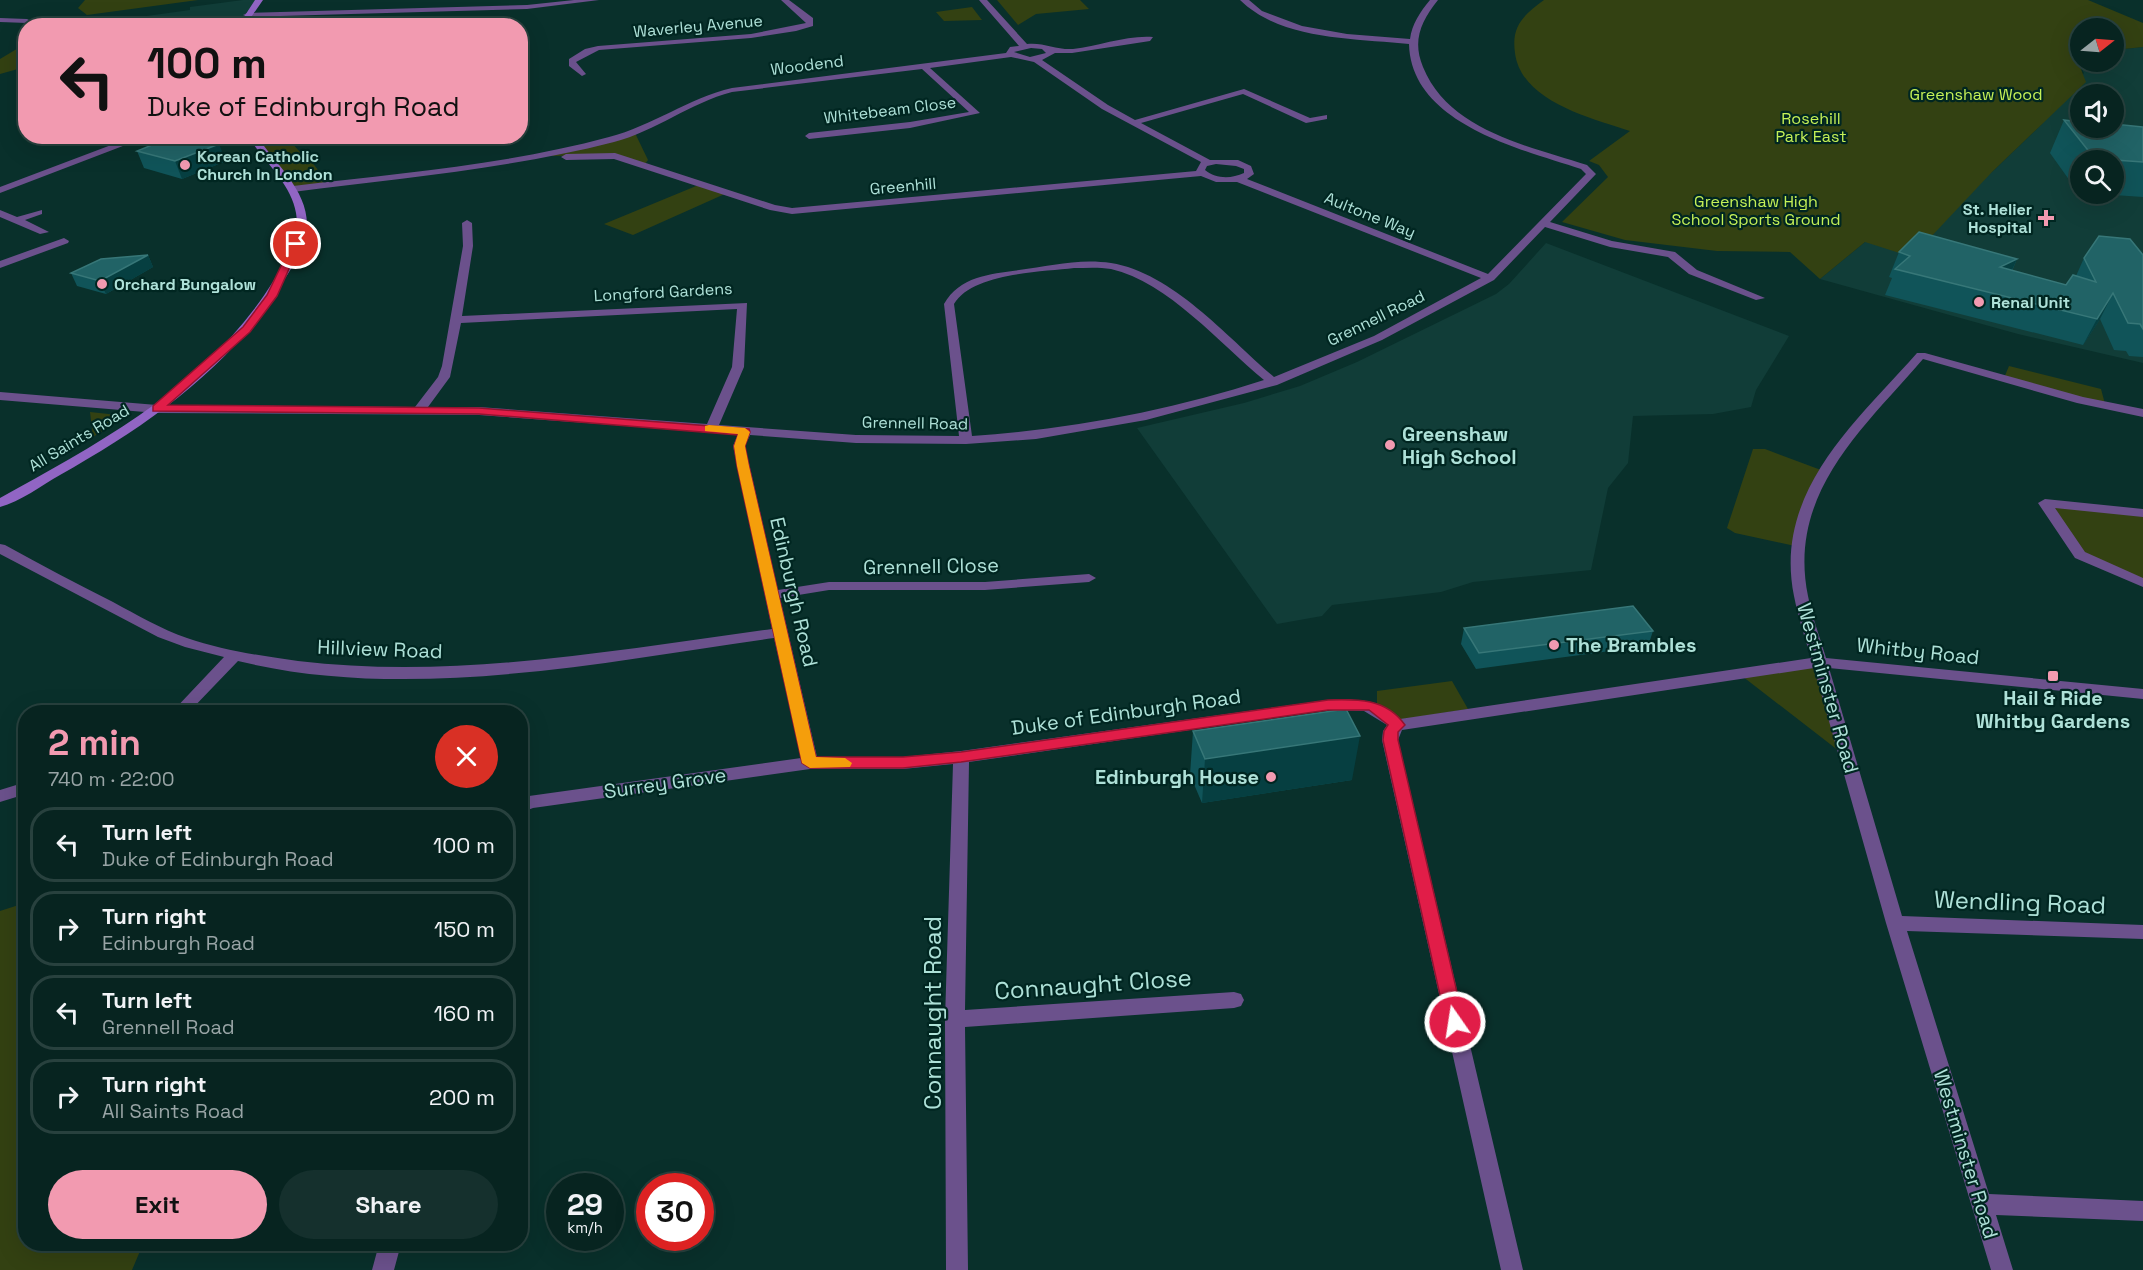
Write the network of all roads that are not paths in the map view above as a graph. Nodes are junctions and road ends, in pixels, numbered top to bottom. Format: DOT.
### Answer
graph roads {
  1 [pos="259,0"];
  2 [pos="461,0"];
  3 [pos="595,0"];
  4 [pos="785,0"];
  5 [pos="983,0"];
  6 [pos="1244,0"];
  7 [pos="1434,0"];
  8 [pos="455,9"];
  9 [pos="247,15"];
  10 [pos="245,18"];
  11 [pos="0,20"];
  12 [pos="18,21"];
  13 [pos="1150,39"];
  14 [pos="1412,42"];
  15 [pos="1024,46"];
  16 [pos="1050,51"];
  17 [pos="1011,55"];
  18 [pos="1035,59"];
  19 [pos="924,66"];
  20 [pos="582,74"];
  21 [pos="1324,117"];
  22 [pos="1132,123"];
  23 [pos="809,136"];
  24 [pos="615,139"];
  25 [pos="124,144"];
  26 [pos="258,144"];
  27 [pos="615,156"];
  28 [pos="539,157"];
  29 [pos="1209,162"];
  30 [pos="1202,172"];
  31 [pos="1239,179"];
  32 [pos="293,189"];
  33 [pos="0,190"];
  34 [pos="39,212"];
  35 [pos="0,213"];
  36 [pos="17,220"];
  37 [pos="467,223"];
  38 [pos="1544,223"];
  39 [pos="44,232"];
  40 [pos="64,241"];
  41 [pos="0,265"];
  42 [pos="1490,278"];
  43 [pos="1760,298"];
  44 [pos="454,320"];
  45 [pos="1273,382"];
  46 [pos="0,396"];
  47 [pos="157,409"];
  48 [pos="420,409"];
  49 [pos="2143,413"];
  50 [pos="711,429"];
  51 [pos="745,432"];
  52 [pos="966,440"];
  53 [pos="0,503"];
  54 [pos="2143,513"];
  55 [pos="0,548"];
  56 [pos="1089,578"];
  57 [pos="2143,583"];
  58 [pos="773,595"];
  59 [pos="782,632"];
  60 [pos="235,656"];
  61 [pos="1820,662"];
  62 [pos="2143,694"];
  63 [pos="187,705"];
  64 [pos="1397,725"];
  65 [pos="961,757"];
  66 [pos="810,763"];
  67 [pos="18,790"];
  68 [pos="0,796"];
  69 [pos="528,803"];
  70 [pos="1895,923"];
  71 [pos="2143,932"];
  72 [pos="1234,1000"];
  73 [pos="956,1019"];
  74 [pos="1981,1204"];
  75 [pos="2143,1211"];
  76 [pos="388,1251"];
  77 [pos="383,1270"];
  78 [pos="957,1270"];
  79 [pos="1512,1270"];
  80 [pos="2002,1270"];
  1 -- 9 [label="street"];
  2 -- 8 [label="street"];
  3 -- 8 [label="street"];
  4 -- 20 [label="street, Waverley Avenue"];
  5 -- 15 [label="street"];
  6 -- 14 [label="street"];
  7 -- 14 [label="street"];
  8 -- 9 [label="street"];
  9 -- 10 [label="street"];
  11 -- 12 [label="street"];
  13 -- 16 [label="street"];
  14 -- 38 [label="street, Grennell Road"];
  15 -- 16 [label="street"];
  15 -- 17 [label="street"];
  16 -- 18 [label="street"];
  17 -- 18 [label="street"];
  17 -- 19 [label="street, Woodend"];
  18 -- 22 [label="street"];
  19 -- 23 [label="street, Whitebeam Close"];
  19 -- 24 [label="street, Woodend"];
  21 -- 22 [label="street"];
  22 -- 29 [label="street"];
  24 -- 27 [label="street"];
  24 -- 28 [label="street, Woodend"];
  25 -- 33 [label="street"];
  26 -- 32 [label="street, All Saints Road"];
  27 -- 28 [label="street, Woodend"];
  27 -- 30 [label="street, Greenhill"];
  28 -- 32 [label="street, Woodend"];
  29 -- 30 [label="street"];
  29 -- 31 [label="street"];
  30 -- 31 [label="street, Aultone Way"];
  31 -- 42 [label="street, Aultone Way"];
  32 -- 47 [label="street, All Saints Road"];
  34 -- 36 [label="street"];
  35 -- 36 [label="street"];
  36 -- 39 [label="street"];
  37 -- 44 [label="street"];
  38 -- 42 [label="street, Grennell Road"];
  38 -- 43 [label="street"];
  40 -- 41 [label="street"];
  42 -- 45 [label="street, Grennell Road"];
  44 -- 48 [label="street"];
  44 -- 50 [label="street, Longford Gardens"];
  45 -- 52 [label="street, Grennell Road"];
  45 -- 52 [label="street"];
  46 -- 47 [label="street, Grennell Road"];
  47 -- 48 [label="street, Grennell Road"];
  47 -- 53 [label="street, All Saints Road"];
  48 -- 50 [label="street, Grennell Road"];
  49 -- 61 [label="street, Westminster Road"];
  50 -- 51 [label="street, Grennell Road"];
  51 -- 52 [label="street, Grennell Road"];
  51 -- 58 [label="street, Edinburgh Road"];
  54 -- 57 [label="street"];
  55 -- 60 [label="street, Hillview Road"];
  56 -- 58 [label="street, Grennell Close"];
  58 -- 59 [label="street, Edinburgh Road"];
  59 -- 60 [label="street, Hillview Road"];
  59 -- 66 [label="street, Edinburgh Road"];
  60 -- 63 [label="street"];
  61 -- 62 [label="street, Whitby Road"];
  61 -- 64 [label="street, Whitby Road"];
  61 -- 70 [label="street, Westminster Road"];
  64 -- 65 [label="street, Duke of Edinburgh Road"];
  64 -- 79 [label="street"];
  65 -- 66 [label="street, Duke of Edinburgh Road"];
  65 -- 73 [label="street, Connaught Road"];
  66 -- 69 [label="street, Surrey Grove"];
  67 -- 68 [label="street"];
  70 -- 71 [label="street, Wendling Road"];
  70 -- 74 [label="street, Westminster Road"];
  72 -- 73 [label="street, Connaught Close"];
  73 -- 78 [label="street, Connaught Road"];
  74 -- 75 [label="street"];
  74 -- 80 [label="street, Westminster Road"];
  76 -- 77 [label="street"];
}
